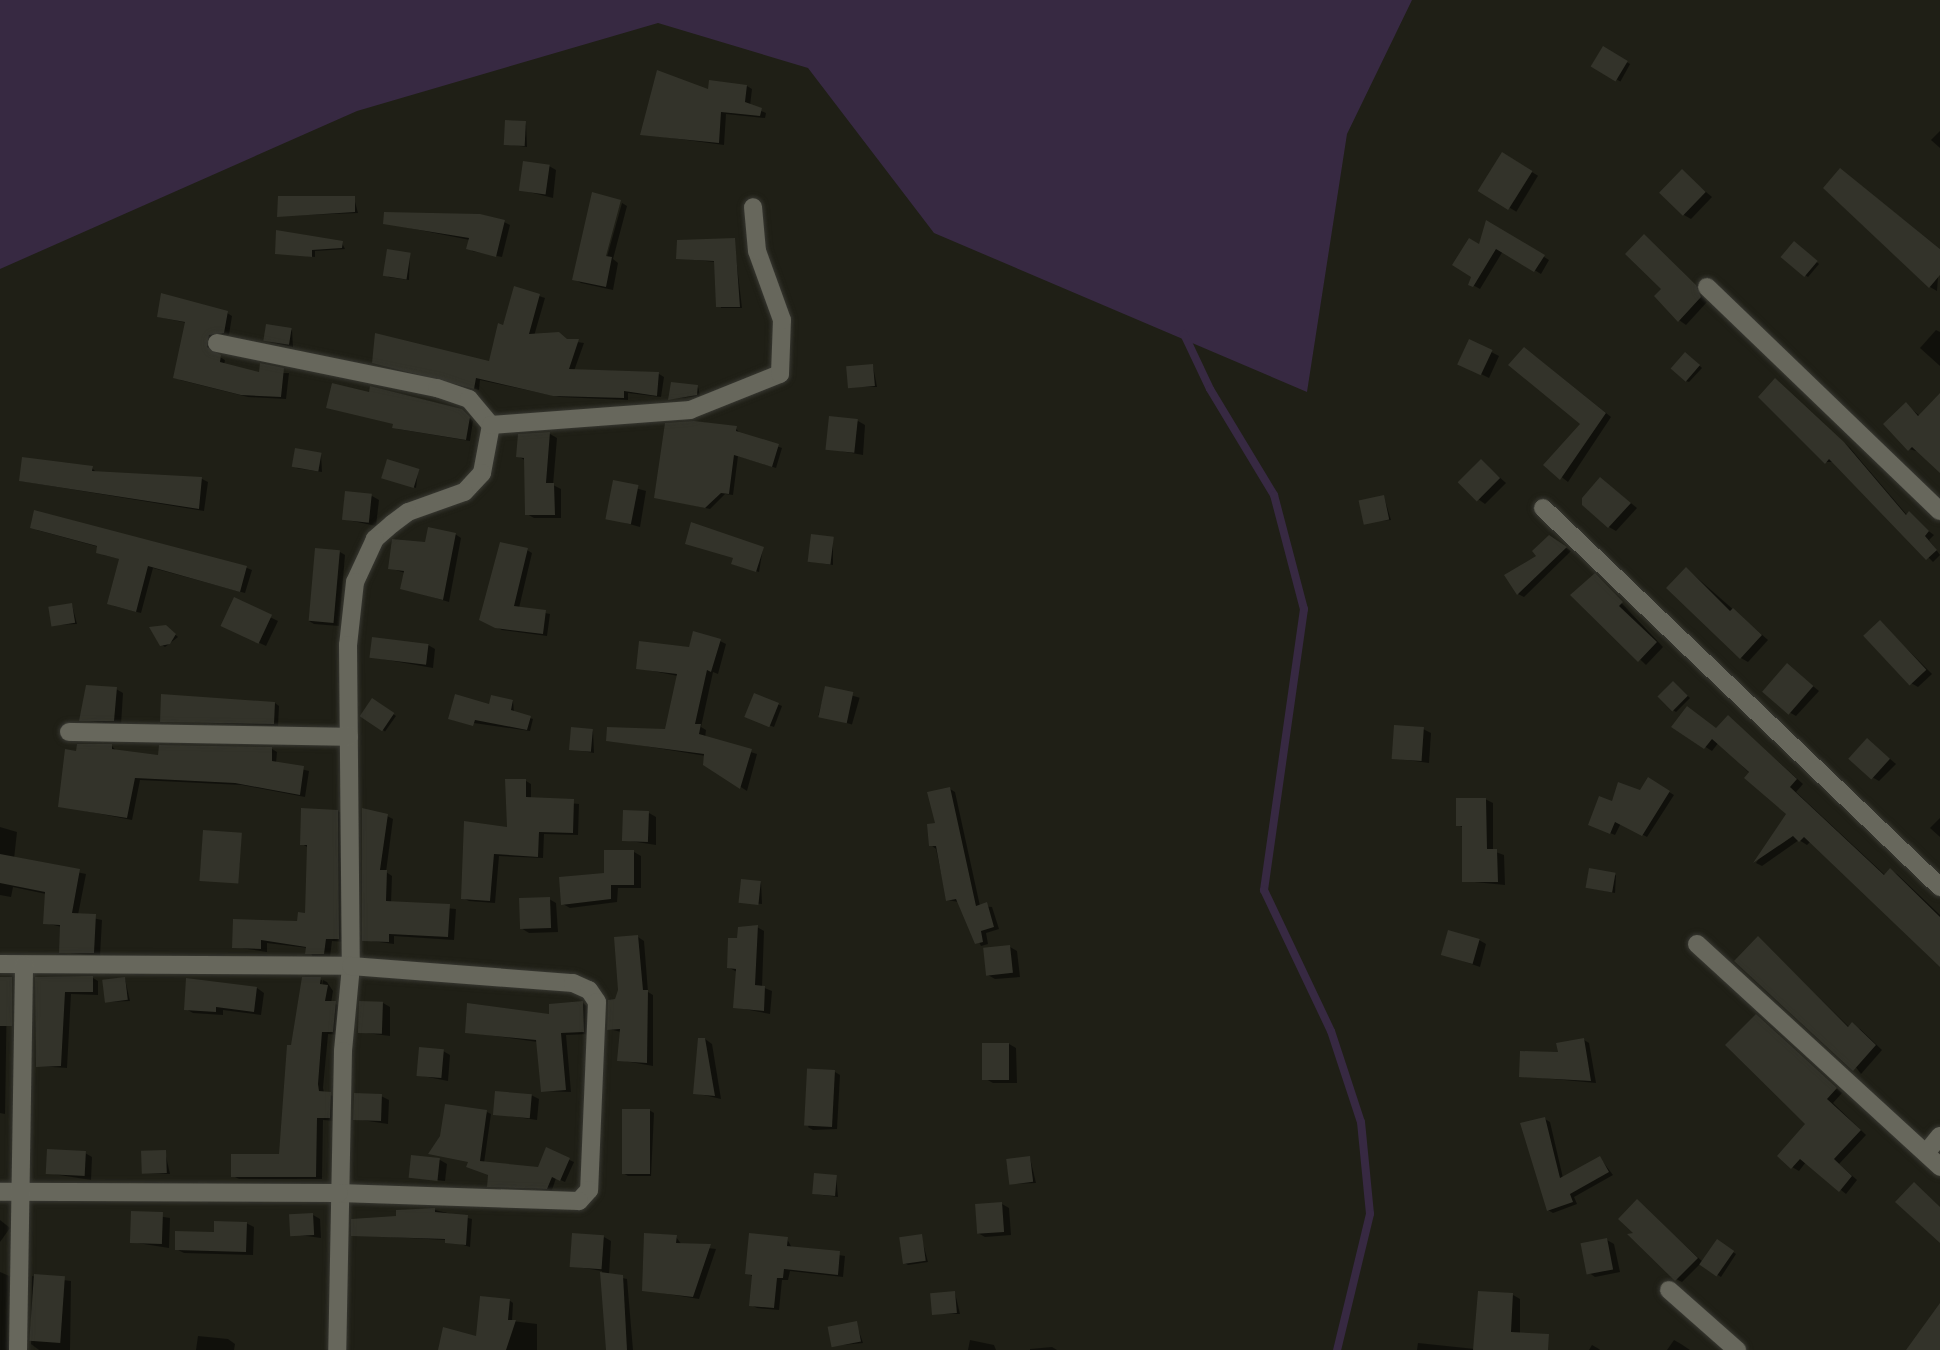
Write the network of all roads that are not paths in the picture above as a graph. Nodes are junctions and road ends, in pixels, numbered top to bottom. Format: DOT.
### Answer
graph roads {
  1 [pos="753,207"];
  2 [pos="1707,287"];
  3 [pos="217,343"];
  4 [pos="491,425"];
  5 [pos="1542,508"];
  6 [pos="1940,511"];
  7 [pos="69,732"];
  8 [pos="349,737"];
  9 [pos="1940,887"];
  10 [pos="1697,944"];
  11 [pos="0,964"];
  12 [pos="24,965"];
  13 [pos="351,966"];
  14 [pos="1940,1136"];
  15 [pos="1926,1153"];
  16 [pos="1940,1167"];
  17 [pos="9,1192"];
  18 [pos="339,1193"];
  19 [pos="1669,1290"];
  20 [pos="18,1350"];
  21 [pos="337,1350"];
  22 [pos="1737,1350"];
  1 -- 4 [label="street"];
  2 -- 6 [label="street"];
  3 -- 4 [label="street"];
  4 -- 8 [label="street"];
  5 -- 9 [label="street"];
  7 -- 8 [label="street"];
  8 -- 13 [label="street"];
  10 -- 15 [label="street"];
  11 -- 12 [label="street"];
  12 -- 13 [label="street"];
  12 -- 17 [label="street"];
  13 -- 18 [label="street"];
  13 -- 18 [label="street"];
  14 -- 15 [label="street"];
  15 -- 16 [label="street"];
  17 -- 18 [label="street"];
  17 -- 20 [label="street"];
  18 -- 21 [label="street"];
  19 -- 22 [label="street"];
}
